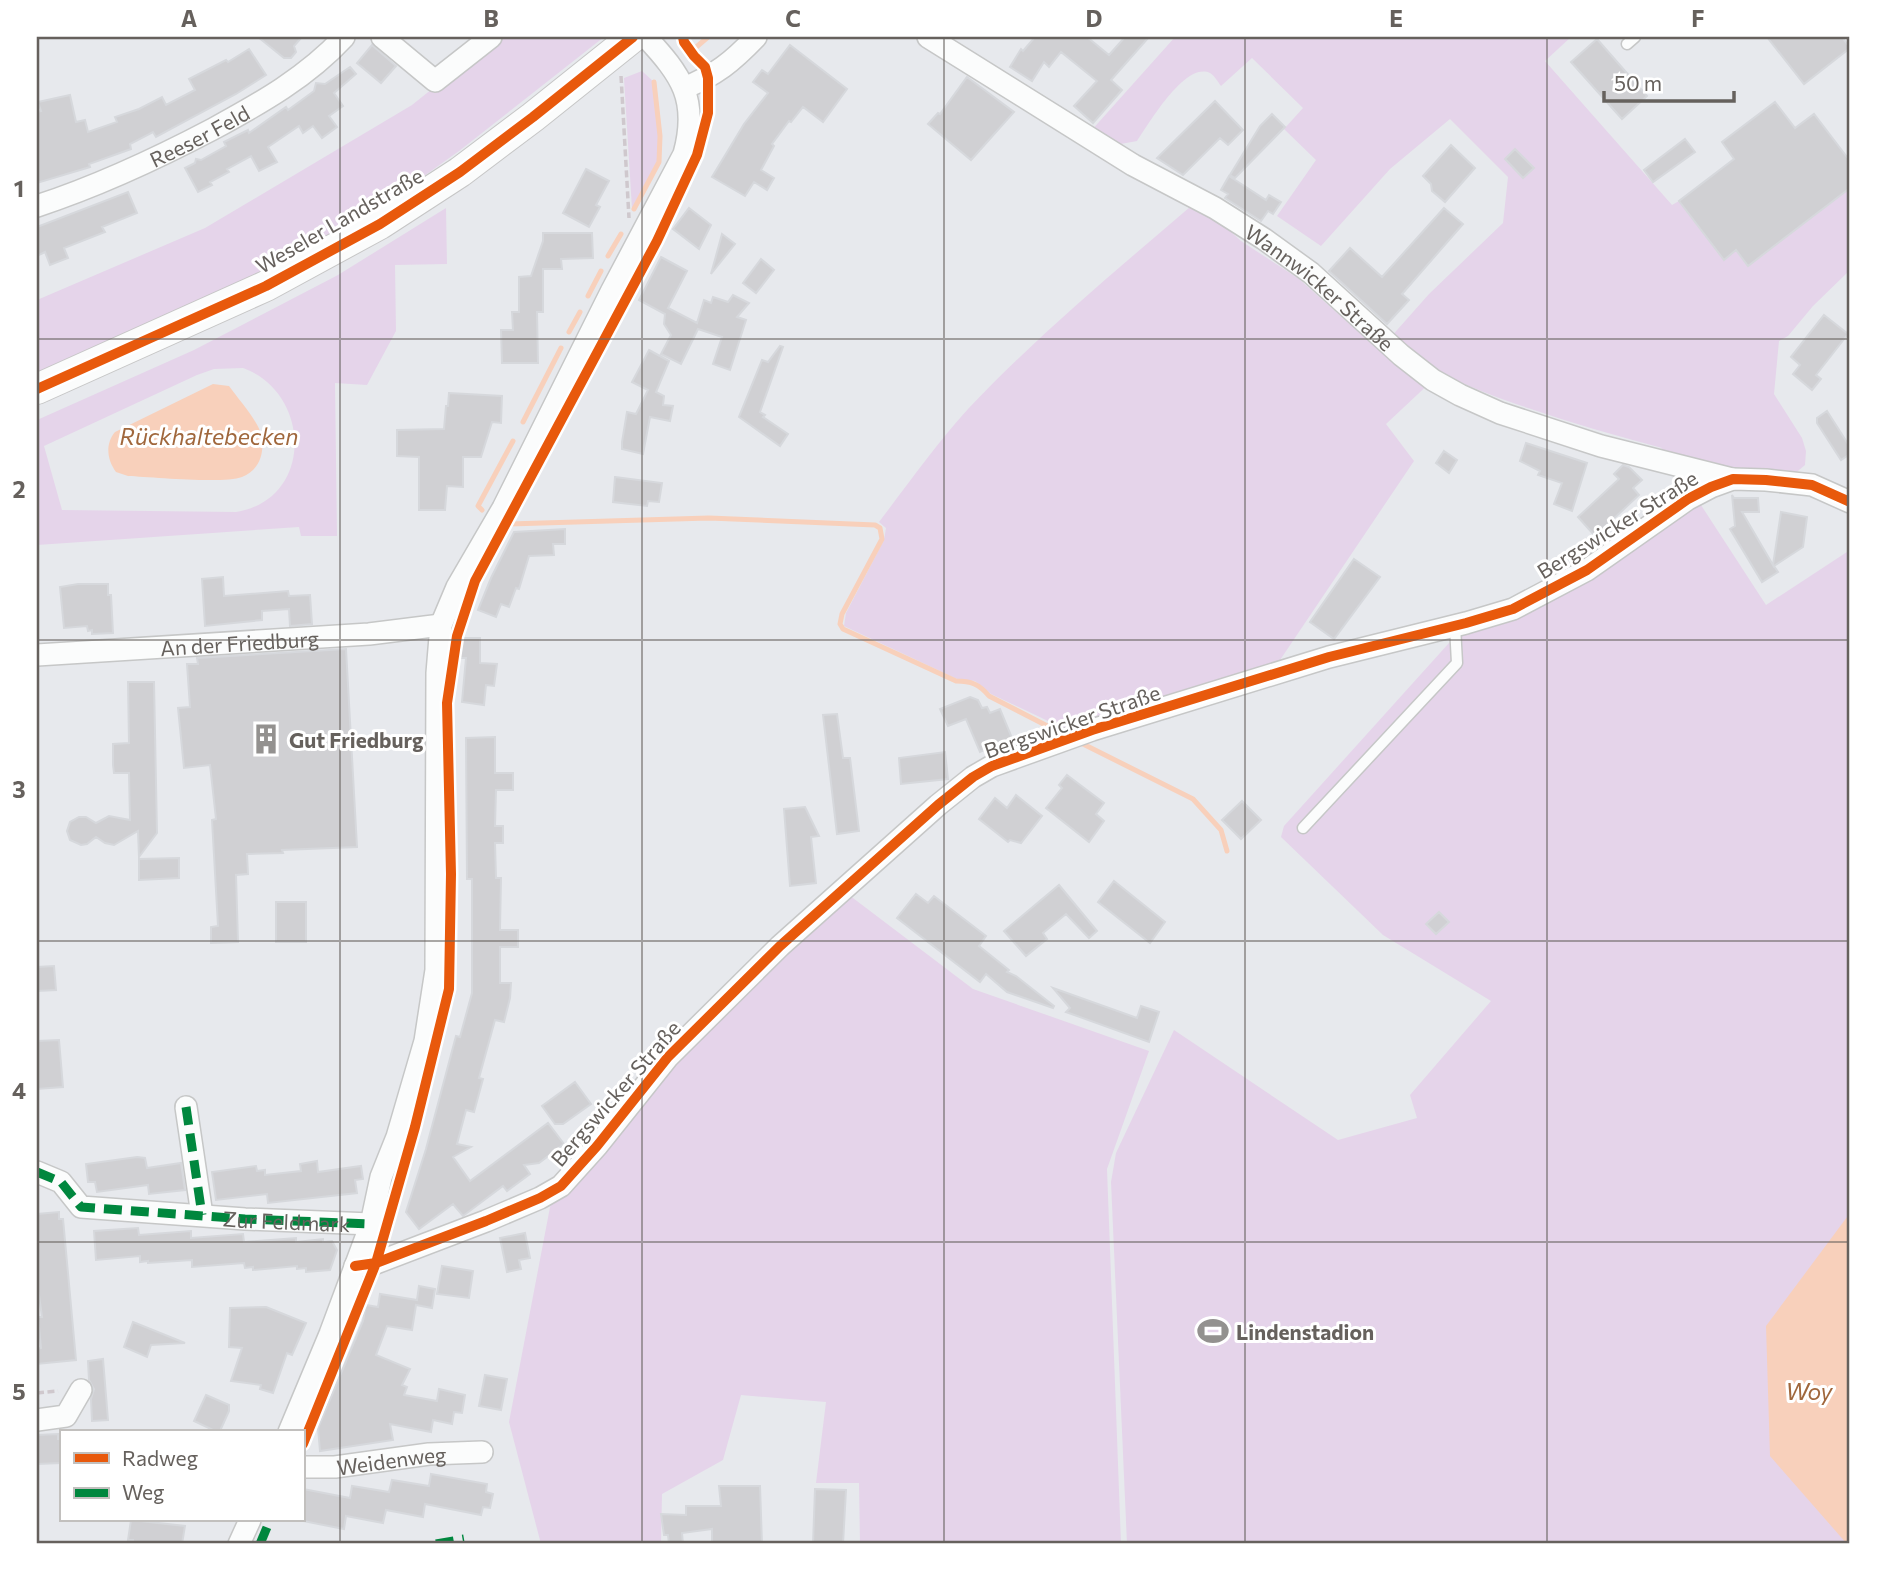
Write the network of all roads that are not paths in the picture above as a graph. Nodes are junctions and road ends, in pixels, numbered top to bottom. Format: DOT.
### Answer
graph roads {
  1 [pos="344,37"];
  2 [pos="382,37"];
  3 [pos="491,37"];
  4 [pos="646,37"];
  5 [pos="756,37"];
  6 [pos="928,37"];
  7 [pos="626,43"];
  8 [pos="684,88"];
  9 [pos="37,206"];
  10 [pos="37,389"];
  11 [pos="1733,479"];
  12 [pos="1850,502"];
  13 [pos="442,625"];
  14 [pos="1455,626"];
  15 [pos="37,655"];
  16 [pos="1303,828"];
  17 [pos="186,1107"];
  18 [pos="37,1172"];
  19 [pos="202,1214"];
  20 [pos="371,1224"];
  21 [pos="355,1266"];
  22 [pos="81,1390"];
  23 [pos="37,1420"];
  24 [pos="290,1430"];
  25 [pos="482,1452"];
  26 [pos="304,1467"];
  27 [pos="249,1522"];
  28 [pos="239,1544"];
  1 -- 9 [label="street, Reeser Feld"];
  2 -- 3 [label="street"];
  4 -- 8 [label="street"];
  5 -- 8 [label="street"];
  6 -- 11 [label="street, Wannwicker Straße"];
  7 -- 10 [label="main road, Weseler Landstraße"];
  8 -- 13 [label="street"];
  11 -- 12 [label="street, Bergswicker Straße"];
  11 -- 14 [label="street, Bergswicker Straße"];
  13 -- 15 [label="street, An der Friedburg"];
  13 -- 20 [label="street"];
  14 -- 16 [label="lane"];
  14 -- 21 [label="street, Bergswicker Straße"];
  17 -- 19 [label="street, Zur Feldmark"];
  18 -- 19 [label="street, Zur Feldmark"];
  19 -- 20 [label="street, Zur Feldmark"];
  20 -- 21 [label="street"];
  21 -- 24 [label="street"];
  22 -- 23 [label="street"];
  25 -- 26 [label="street, Weidenweg"];
  27 -- 28 [label="street"];
}
